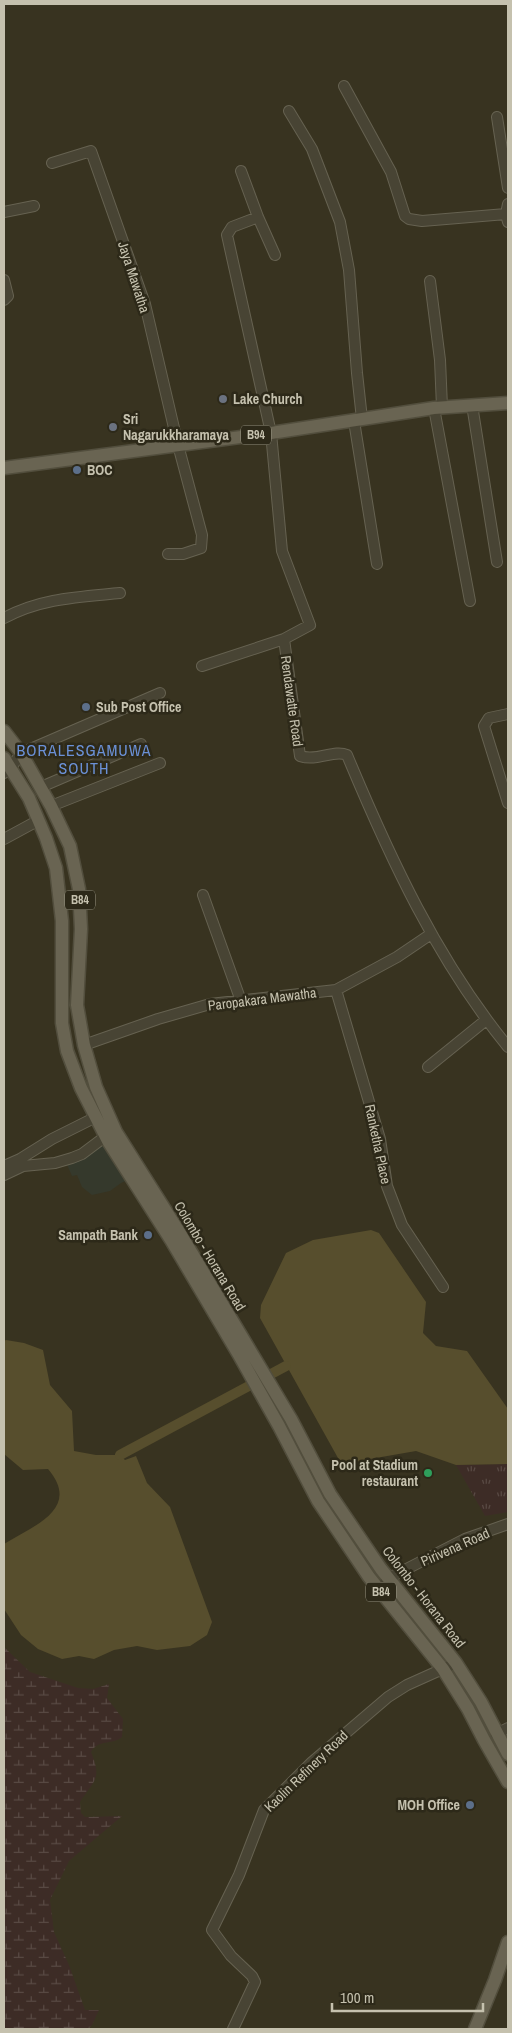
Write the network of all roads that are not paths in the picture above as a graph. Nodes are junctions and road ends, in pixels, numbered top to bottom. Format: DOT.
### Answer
graph roads {
  1 [pos="344,86"];
  2 [pos="289,110"];
  3 [pos="497,117"];
  4 [pos="52,163"];
  5 [pos="241,170"];
  6 [pos="508,188"];
  7 [pos="34,206"];
  8 [pos="4,212"];
  9 [pos="508,213"];
  10 [pos="258,216"];
  11 [pos="275,255"];
  12 [pos="4,280"];
  13 [pos="430,281"];
  14 [pos="4,300"];
  15 [pos="508,403"];
  16 [pos="472,405"];
  17 [pos="438,408"];
  18 [pos="358,420"];
  19 [pos="271,433"];
  20 [pos="178,445"];
  21 [pos="4,468"];
  22 [pos="168,554"];
  23 [pos="497,562"];
  24 [pos="377,564"];
  25 [pos="120,593"];
  26 [pos="470,601"];
  27 [pos="4,618"];
  28 [pos="284,639"];
  29 [pos="202,666"];
  30 [pos="160,693"];
  31 [pos="508,714"];
  32 [pos="4,731"];
  33 [pos="141,744"];
  34 [pos="21,753"];
  35 [pos="160,763"];
  36 [pos="6,766"];
  37 [pos="41,787"];
  38 [pos="508,803"];
  39 [pos="51,806"];
  40 [pos="38,820"];
  41 [pos="4,839"];
  42 [pos="203,895"];
  43 [pos="431,934"];
  44 [pos="336,990"];
  45 [pos="241,1001"];
  46 [pos="486,1020"];
  47 [pos="84,1045"];
  48 [pos="508,1047"];
  49 [pos="428,1067"];
  50 [pos="96,1116"];
  51 [pos="106,1136"];
  52 [pos="4,1166"];
  53 [pos="4,1175"];
  54 [pos="444,1287"];
  55 [pos="253,1368"];
  56 [pos="268,1393"];
  57 [pos="508,1524"];
  58 [pos="389,1578"];
  59 [pos="379,1589"];
  60 [pos="456,1663"];
  61 [pos="443,1669"];
  62 [pos="508,1728"];
  63 [pos="496,1734"];
  64 [pos="508,1754"];
  65 [pos="508,1782"];
  66 [pos="508,1942"];
  67 [pos="233,2029"];
  68 [pos="475,2029"];
  1 -- 9 [label="street"];
  2 -- 18 [label="street"];
  3 -- 6 [label="street"];
  4 -- 20 [label="street, Jaya Mawatha"];
  5 -- 10 [label="street"];
  7 -- 8 [label="street"];
  10 -- 11 [label="street"];
  10 -- 19 [label="street"];
  12 -- 14 [label="street"];
  13 -- 17 [label="street"];
  15 -- 16 [label="main road, B94"];
  16 -- 17 [label="main road, B94"];
  16 -- 23 [label="street"];
  17 -- 18 [label="main road, B94"];
  17 -- 26 [label="street"];
  18 -- 19 [label="main road, B94"];
  18 -- 24 [label="street"];
  19 -- 20 [label="main road, B94"];
  19 -- 28 [label="street, Rendawatte Road"];
  20 -- 21 [label="main road, B94"];
  20 -- 22 [label="street"];
  25 -- 27 [label="street"];
  28 -- 29 [label="street"];
  28 -- 43 [label="street, Rendawatte Road"];
  30 -- 34 [label="street"];
  31 -- 38 [label="street"];
  32 -- 34 [label="main road, Colombo - Horana Road / B84"];
  33 -- 37 [label="street"];
  34 -- 36 [label="street"];
  34 -- 37 [label="main road, Colombo - Horana Road / B84"];
  35 -- 39 [label="street"];
  36 -- 40 [label="main road, Colombo - Horana Road / B84"];
  37 -- 39 [label="main road, Colombo - Horana Road / B84"];
  39 -- 47 [label="main road, Colombo - Horana Road / B84"];
  40 -- 41 [label="street"];
  40 -- 50 [label="main road, Colombo - Horana Road / B84"];
  42 -- 45 [label="street"];
  43 -- 44 [label="street, Paropakara Mawatha"];
  43 -- 46 [label="street, Rendawatte Road"];
  44 -- 45 [label="street, Paropakara Mawatha"];
  44 -- 54 [label="street, Ranketha Place"];
  45 -- 47 [label="street, Paropakara Mawatha"];
  46 -- 48 [label="street, Rendawatte Road"];
  46 -- 49 [label="street"];
  47 -- 55 [label="main road, Colombo - Horana Road / B84"];
  50 -- 51 [label="main road, Colombo - Horana Road / B84"];
  50 -- 52 [label="street"];
  51 -- 53 [label="street"];
  51 -- 55 [label="main road, Colombo - Horana Road / B84"];
  55 -- 56 [label="main road, Colombo - Horana Road / B84"];
  56 -- 58 [label="main road, Colombo - Horana Road / B84"];
  56 -- 59 [label="main road, Colombo - Horana Road / B84"];
  57 -- 58 [label="street, Pirivena Road"];
  58 -- 59 [label="street, Pirivena Road"];
  58 -- 60 [label="main road, Colombo - Horana Road / B84"];
  59 -- 61 [label="main road, Colombo - Horana Road / B84"];
  60 -- 61 [label="street, Kaolin Refinery Road"];
  60 -- 63 [label="main road, Colombo - Horana Road / B84"];
  61 -- 65 [label="main road, Colombo - Horana Road / B84"];
  61 -- 67 [label="street, Kaolin Refinery Road"];
  62 -- 63 [label="street"];
  63 -- 64 [label="main road, Colombo - Horana Road / B84"];
  66 -- 68 [label="main road"];
}
